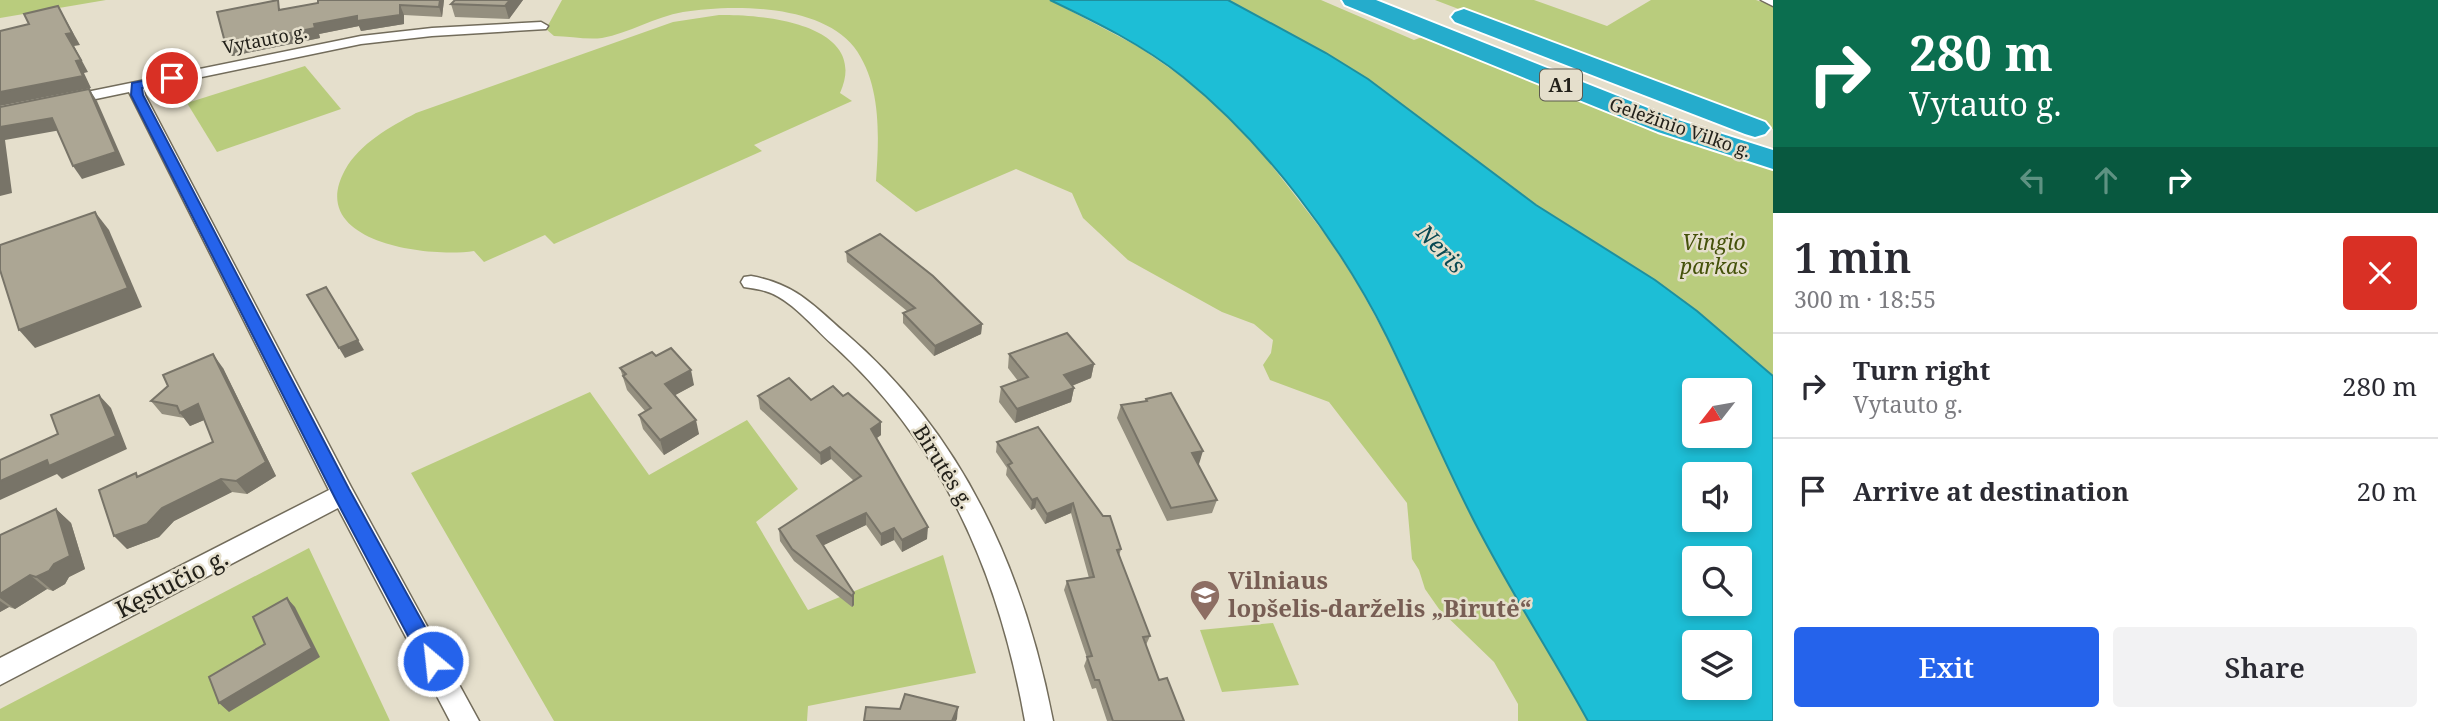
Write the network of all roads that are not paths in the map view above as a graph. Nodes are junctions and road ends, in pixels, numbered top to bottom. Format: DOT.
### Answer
graph roads {
  1 [pos="1354,0"];
  2 [pos="1383,0"];
  3 [pos="1422,0"];
  4 [pos="1768,0"];
  5 [pos="1773,2"];
  6 [pos="541,26"];
  7 [pos="136,86"];
  8 [pos="55,102"];
  9 [pos="1773,135"];
  10 [pos="1773,146"];
  11 [pos="1773,160"];
  12 [pos="751,282"];
  13 [pos="343,494"];
  14 [pos="0,672"];
  15 [pos="465,721"];
  16 [pos="1039,721"];
  1 -- 11 [label="highway, Geležinio Vilko g. / A1"];
  2 -- 10 [label="highway, Geležinio Vilko g. / A1"];
  3 -- 9 [label="highway"];
  4 -- 5 [label="street"];
  6 -- 7 [label="street, Vytauto g."];
  7 -- 8 [label="street, Vytauto g."];
  7 -- 13 [label="street"];
  12 -- 16 [label="street, Birutės g."];
  13 -- 14 [label="street, Kęstučio g."];
  13 -- 15 [label="street"];
}
